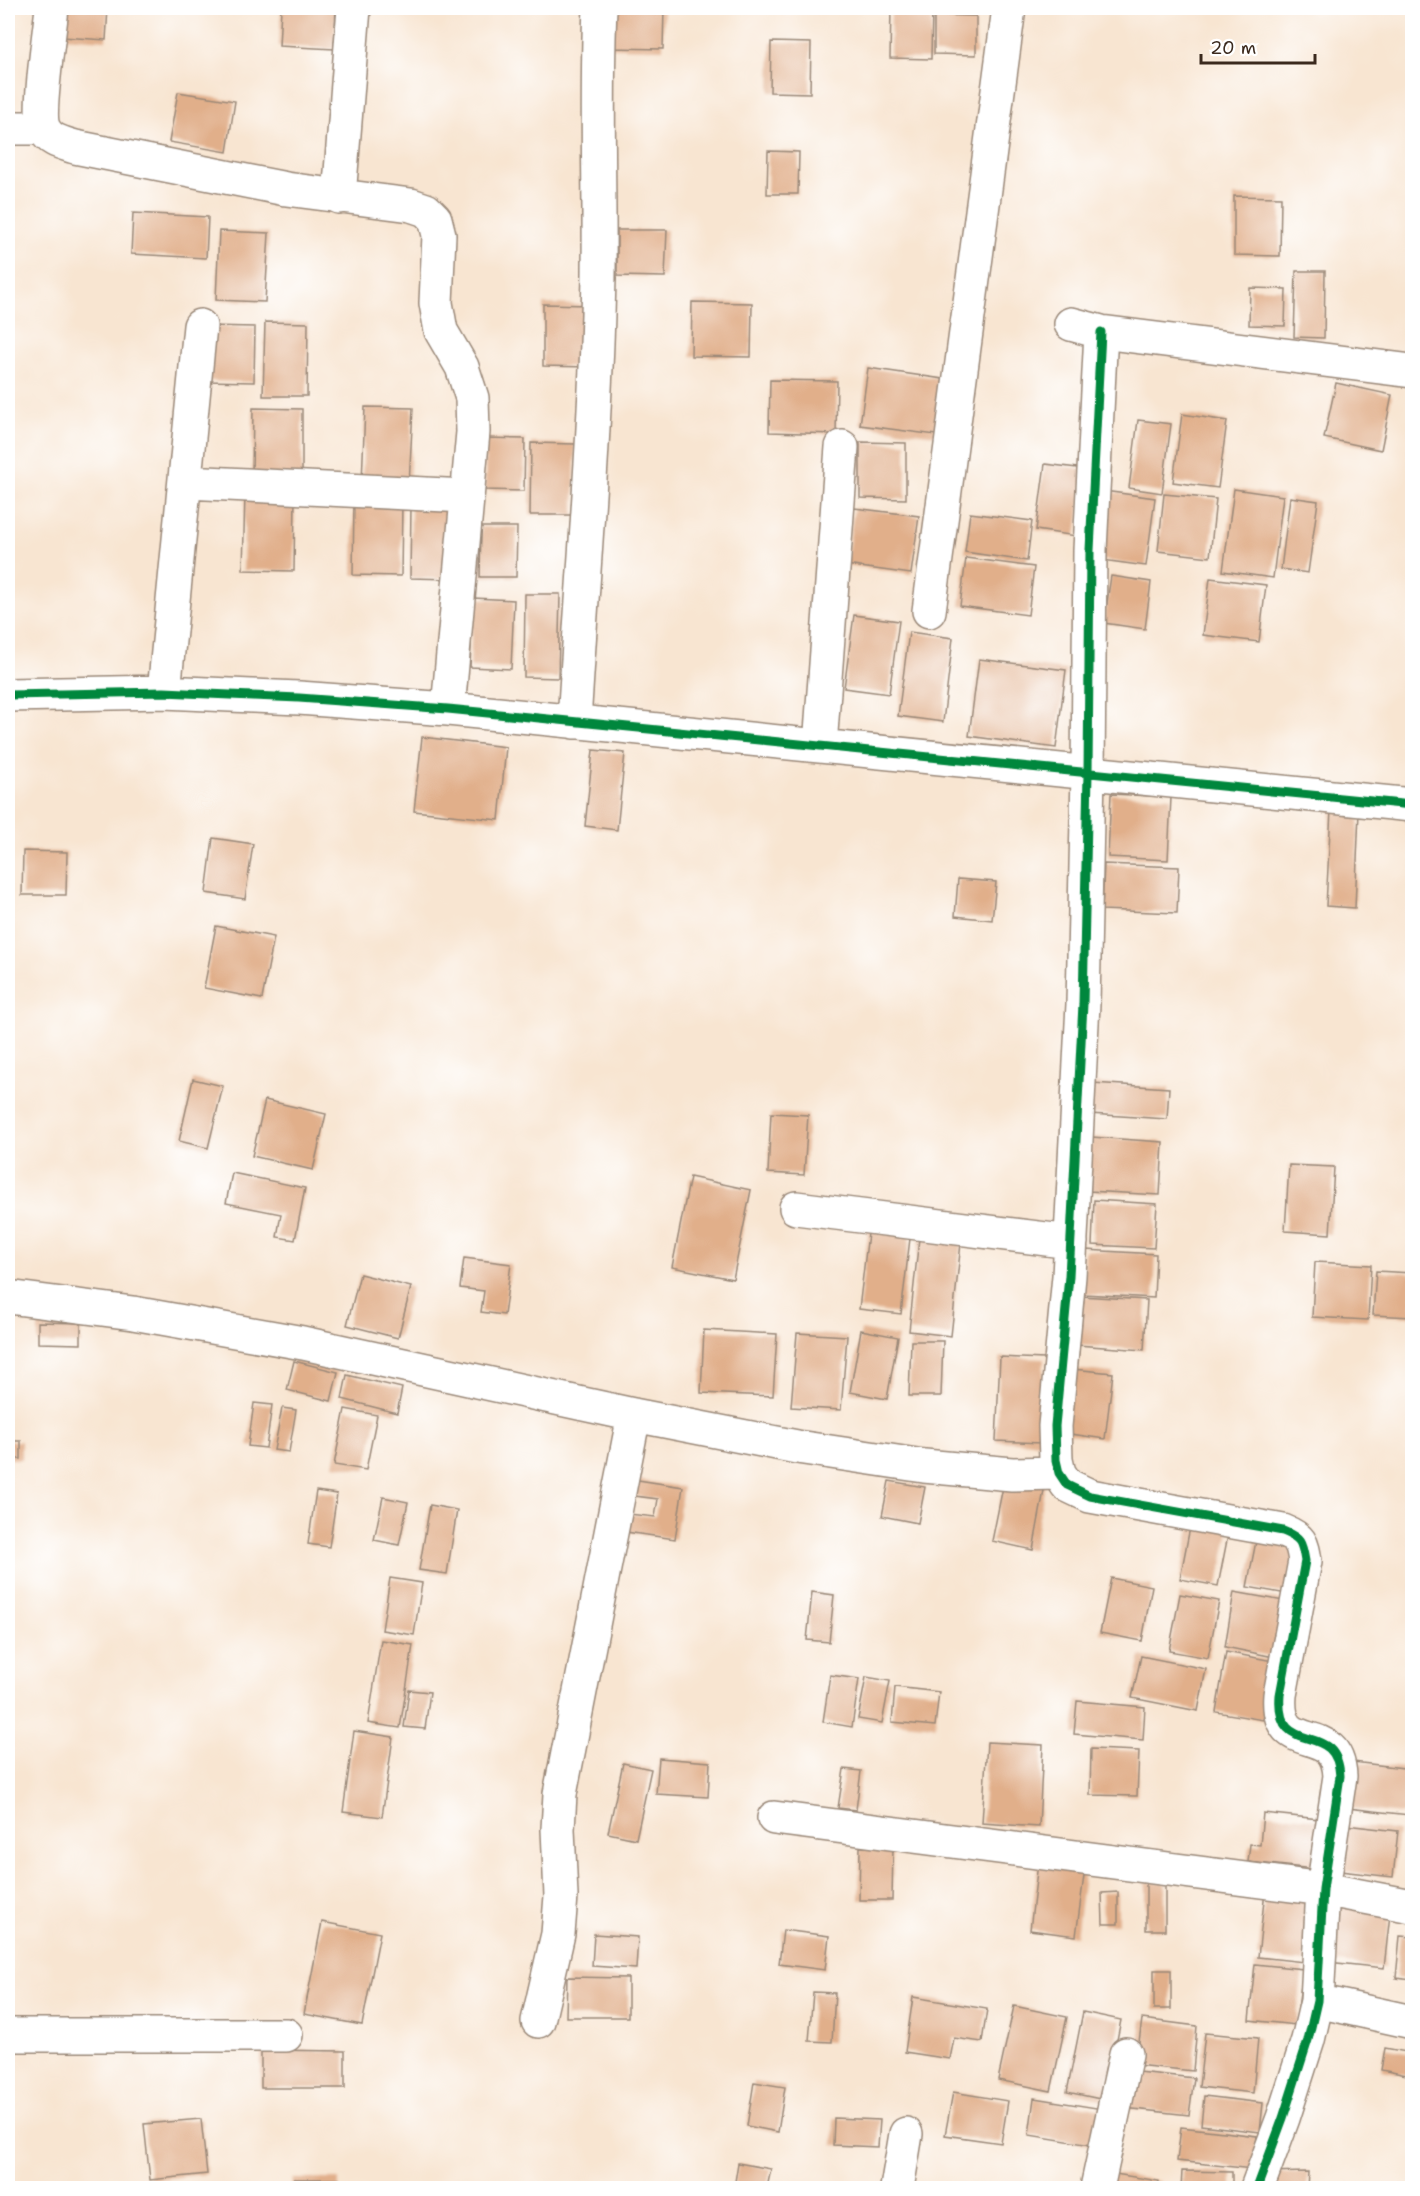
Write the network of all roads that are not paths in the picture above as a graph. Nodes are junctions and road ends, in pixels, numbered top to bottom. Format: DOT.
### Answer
graph roads {
  1 [pos="52,8"];
  2 [pos="354,8"];
  3 [pos="600,8"];
  4 [pos="1009,8"];
  5 [pos="8,128"];
  6 [pos="43,129"];
  7 [pos="339,197"];
  8 [pos="200,326"];
  9 [pos="1413,370"];
  10 [pos="842,447"];
  11 [pos="186,482"];
  12 [pos="466,496"];
  13 [pos="928,611"];
  14 [pos="164,692"];
  15 [pos="8,695"];
  16 [pos="448,709"];
  17 [pos="574,722"];
  18 [pos="820,746"];
  19 [pos="1088,773"];
  20 [pos="1413,805"];
  21 [pos="796,1209"];
  22 [pos="1071,1242"];
  23 [pos="8,1297"];
  24 [pos="634,1415"];
  25 [pos="1059,1473"];
  26 [pos="774,1818"];
  27 [pos="1323,1889"];
  28 [pos="1413,1906"];
  29 [pos="1317,2001"];
  30 [pos="537,2021"];
  31 [pos="1413,2022"];
  32 [pos="8,2035"];
  33 [pos="286,2035"];
  34 [pos="1126,2054"];
  35 [pos="906,2134"];
  36 [pos="897,2188"];
  37 [pos="1097,2188"];
  38 [pos="1257,2188"];
  1 -- 6 [label="street"];
  2 -- 7 [label="street"];
  3 -- 17 [label="street"];
  4 -- 13 [label="street"];
  5 -- 6 [label="street"];
  6 -- 7 [label="street"];
  7 -- 12 [label="street"];
  8 -- 11 [label="street"];
  9 -- 19 [label="street"];
  10 -- 18 [label="street"];
  11 -- 12 [label="street"];
  11 -- 14 [label="street"];
  12 -- 16 [label="street"];
  14 -- 15 [label="street"];
  14 -- 16 [label="street"];
  16 -- 17 [label="street"];
  17 -- 18 [label="street"];
  18 -- 19 [label="street"];
  19 -- 20 [label="street"];
  19 -- 22 [label="street"];
  21 -- 22 [label="street"];
  22 -- 25 [label="street"];
  23 -- 24 [label="street"];
  24 -- 25 [label="street"];
  24 -- 30 [label="street"];
  25 -- 27 [label="street"];
  26 -- 27 [label="street"];
  27 -- 28 [label="street"];
  27 -- 29 [label="street"];
  29 -- 31 [label="street"];
  29 -- 38 [label="street"];
  32 -- 33 [label="street"];
  34 -- 37 [label="street"];
  35 -- 36 [label="street"];
}
